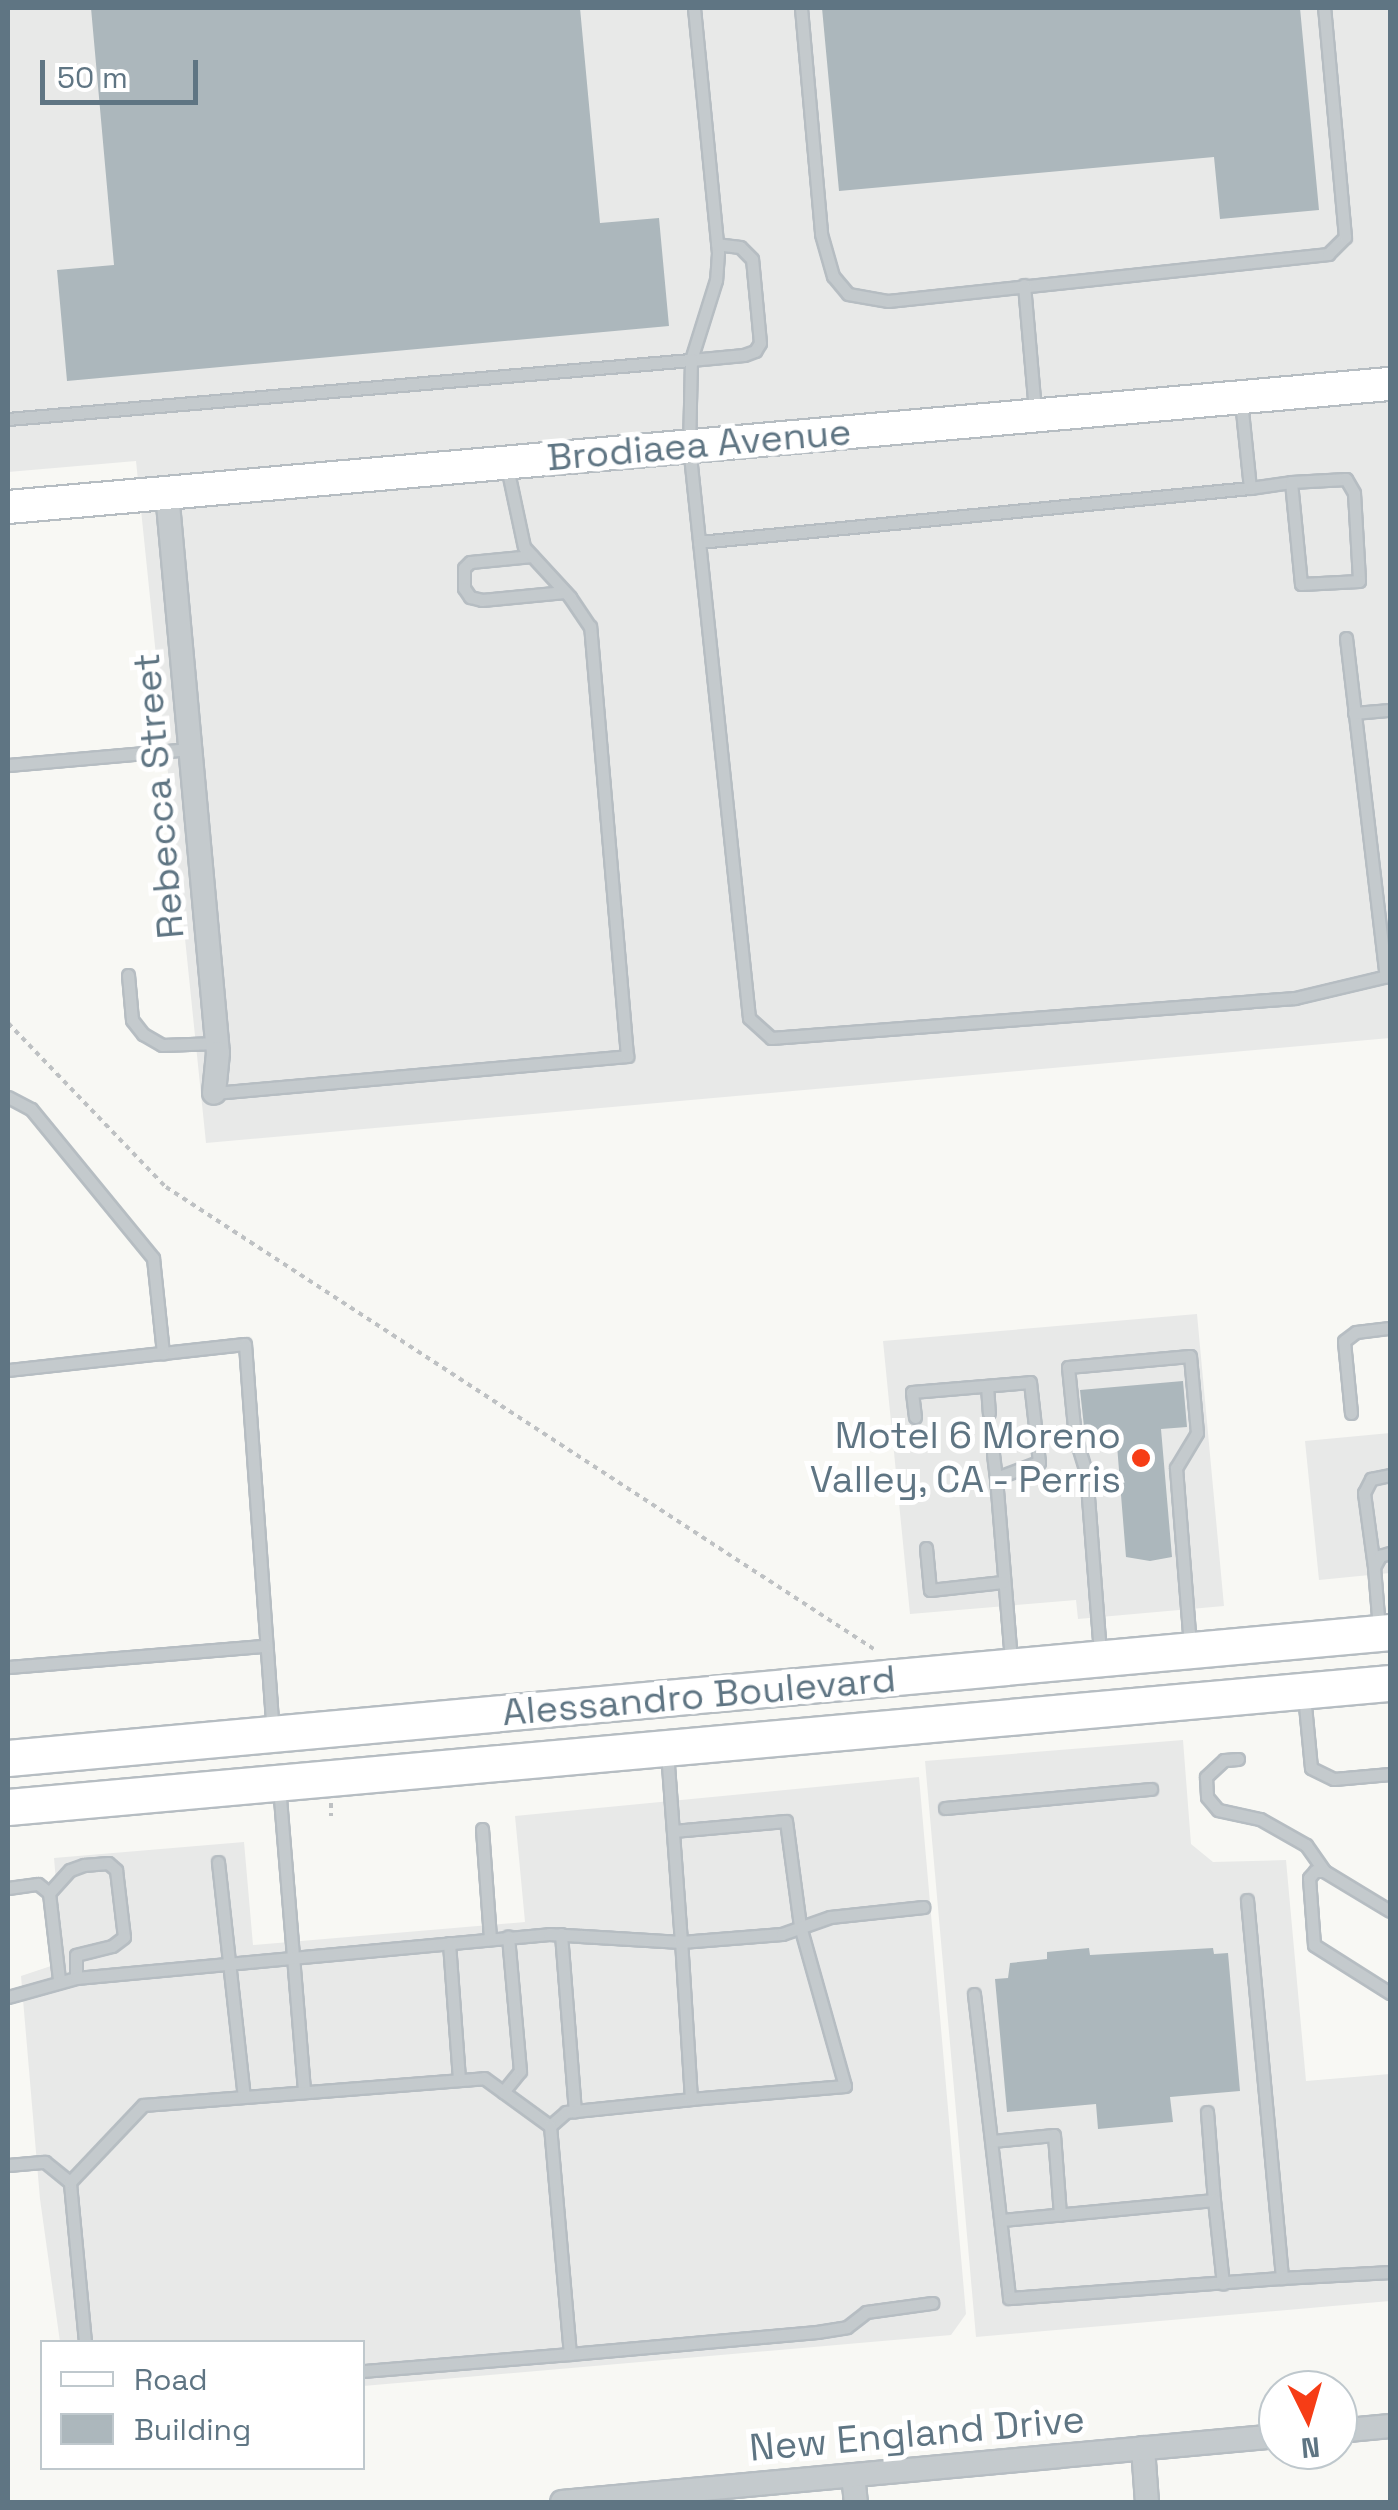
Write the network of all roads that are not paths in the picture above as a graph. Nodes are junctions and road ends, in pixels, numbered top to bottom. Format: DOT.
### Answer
graph roads {
  1 [pos="694,8"];
  2 [pos="801,8"];
  3 [pos="1324,8"];
  4 [pos="717,244"];
  5 [pos="1024,285"];
  6 [pos="691,360"];
  7 [pos="1390,384"];
  8 [pos="1240,397"];
  9 [pos="1035,416"];
  10 [pos="8,419"];
  11 [pos="689,446"];
  12 [pos="506,462"];
  13 [pos="1291,482"];
  14 [pos="1250,488"];
  15 [pos="167,493"];
  16 [pos="8,507"];
  17 [pos="700,542"];
  18 [pos="532,556"];
  19 [pos="564,592"];
  20 [pos="1346,638"];
  21 [pos="1390,710"];
  22 [pos="1354,714"];
  23 [pos="190,750"];
  24 [pos="8,765"];
  25 [pos="128,974"];
  26 [pos="1387,977"];
  27 [pos="217,1043"];
  28 [pos="214,1093"];
  29 [pos="8,1097"];
  30 [pos="1390,1328"];
  31 [pos="163,1353"];
  32 [pos="8,1370"];
  33 [pos="987,1386"];
  34 [pos="989,1413"];
  35 [pos="1351,1413"];
  36 [pos="914,1417"];
  37 [pos="993,1454"];
  38 [pos="1390,1476"];
  39 [pos="996,1478"];
  40 [pos="926,1548"];
  41 [pos="1390,1553"];
  42 [pos="1374,1568"];
  43 [pos="1003,1582"];
  44 [pos="1385,1632"];
  45 [pos="266,1646"];
  46 [pos="1173,1650"];
  47 [pos="1100,1657"];
  48 [pos="1011,1666"];
  49 [pos="8,1667"];
  50 [pos="1390,1683"];
  51 [pos="1303,1691"];
  52 [pos="936,1721"];
  53 [pos="274,1736"];
  54 [pos="667,1748"];
  55 [pos="8,1758"];
  56 [pos="1238,1759"];
  57 [pos="1390,1774"];
  58 [pos="278,1782"];
  59 [pos="1151,1790"];
  60 [pos="8,1806"];
  61 [pos="944,1808"];
  62 [pos="482,1829"];
  63 [pos="673,1831"];
  64 [pos="218,1862"];
  65 [pos="1324,1872"];
  66 [pos="8,1888"];
  67 [pos="49,1893"];
  68 [pos="1246,1900"];
  69 [pos="923,1907"];
  70 [pos="1390,1911"];
  71 [pos="800,1926"];
  72 [pos="562,1934"];
  73 [pos="508,1937"];
  74 [pos="490,1939"];
  75 [pos="681,1942"];
  76 [pos="449,1943"];
  77 [pos="292,1957"];
  78 [pos="230,1963"];
  79 [pos="76,1978"];
  80 [pos="59,1980"];
  81 [pos="1390,1993"];
  82 [pos="974,1994"];
  83 [pos="8,1997"];
  84 [pos="459,2080"];
  85 [pos="304,2092"];
  86 [pos="503,2092"];
  87 [pos="244,2096"];
  88 [pos="691,2099"];
  89 [pos="575,2110"];
  90 [pos="1207,2112"];
  91 [pos="550,2126"];
  92 [pos="992,2142"];
  93 [pos="8,2164"];
  94 [pos="70,2182"];
  95 [pos="1214,2200"];
  96 [pos="1060,2215"];
  97 [pos="1002,2220"];
  98 [pos="1390,2272"];
  99 [pos="1282,2278"];
  100 [pos="1222,2284"];
  101 [pos="932,2303"];
  102 [pos="85,2340"];
  103 [pos="570,2354"];
  104 [pos="365,2371"];
  105 [pos="1390,2426"];
  106 [pos="1358,2429"];
  107 [pos="1258,2438"];
  108 [pos="1143,2448"];
  109 [pos="853,2476"];
  110 [pos="562,2502"];
  111 [pos="856,2502"];
  112 [pos="1147,2502"];
  1 -- 4 [label="lane"];
  2 -- 5 [label="lane"];
  3 -- 5 [label="lane"];
  4 -- 6 [label="lane"];
  4 -- 6 [label="lane"];
  5 -- 9 [label="lane"];
  6 -- 10 [label="lane"];
  6 -- 11 [label="lane"];
  7 -- 8 [label="street, Brodiaea Avenue"];
  8 -- 9 [label="street, Brodiaea Avenue"];
  8 -- 14 [label="lane"];
  9 -- 11 [label="street, Brodiaea Avenue"];
  11 -- 12 [label="street, Brodiaea Avenue"];
  11 -- 17 [label="lane"];
  12 -- 15 [label="street, Brodiaea Avenue"];
  12 -- 18 [label="lane"];
  13 -- 13 [label="lane"];
  13 -- 14 [label="lane"];
  14 -- 17 [label="lane"];
  15 -- 16 [label="street, Brodiaea Avenue"];
  15 -- 23 [label="street, Rebecca Street"];
  17 -- 26 [label="lane"];
  18 -- 19 [label="lane"];
  18 -- 19 [label="lane"];
  19 -- 28 [label="lane"];
  20 -- 22 [label="lane"];
  21 -- 22 [label="lane"];
  22 -- 26 [label="lane"];
  23 -- 24 [label="lane"];
  23 -- 27 [label="street, Rebecca Street"];
  25 -- 27 [label="lane"];
  27 -- 28 [label="street, Rebecca Street"];
  29 -- 31 [label="lane"];
  30 -- 35 [label="lane"];
  31 -- 32 [label="lane"];
  31 -- 45 [label="lane"];
  33 -- 34 [label="lane"];
  33 -- 36 [label="lane"];
  33 -- 39 [label="lane"];
  37 -- 39 [label="lane"];
  38 -- 42 [label="lane"];
  39 -- 43 [label="lane"];
  40 -- 43 [label="lane"];
  41 -- 42 [label="lane"];
  42 -- 44 [label="lane"];
  43 -- 48 [label="lane"];
  44 -- 46 [label="main road, Alessandro Boulevard"];
  45 -- 49 [label="lane"];
  45 -- 53 [label="lane"];
  46 -- 47 [label="main road, Alessandro Boulevard"];
  46 -- 47 [label="lane"];
  46 -- 52 [label="main road"];
  47 -- 48 [label="main road, Alessandro Boulevard"];
  48 -- 53 [label="main road, Alessandro Boulevard"];
  50 -- 51 [label="main road, Alessandro Boulevard"];
  51 -- 52 [label="main road, Alessandro Boulevard"];
  51 -- 57 [label="lane"];
  52 -- 54 [label="main road, Alessandro Boulevard"];
  53 -- 55 [label="main road, Alessandro Boulevard"];
  53 -- 58 [label="main road"];
  54 -- 58 [label="main road, Alessandro Boulevard"];
  54 -- 63 [label="lane"];
  56 -- 65 [label="lane"];
  58 -- 60 [label="main road, Alessandro Boulevard"];
  58 -- 77 [label="lane"];
  59 -- 61 [label="lane"];
  62 -- 74 [label="lane"];
  63 -- 71 [label="lane"];
  63 -- 75 [label="lane"];
  64 -- 78 [label="lane"];
  65 -- 70 [label="lane"];
  65 -- 81 [label="lane"];
  66 -- 67 [label="lane"];
  67 -- 79 [label="lane"];
  67 -- 80 [label="lane"];
  68 -- 99 [label="lane"];
  69 -- 71 [label="lane"];
  71 -- 75 [label="lane"];
  71 -- 88 [label="lane"];
  72 -- 73 [label="lane"];
  72 -- 75 [label="lane"];
  72 -- 89 [label="lane"];
  73 -- 74 [label="lane"];
  73 -- 86 [label="lane"];
  74 -- 76 [label="lane"];
  75 -- 88 [label="lane"];
  76 -- 77 [label="lane"];
  76 -- 84 [label="lane"];
  77 -- 78 [label="lane"];
  77 -- 85 [label="lane"];
  78 -- 79 [label="lane"];
  78 -- 87 [label="lane"];
  79 -- 80 [label="lane"];
  80 -- 83 [label="lane"];
  82 -- 92 [label="lane"];
  84 -- 85 [label="lane"];
  84 -- 86 [label="lane"];
  85 -- 87 [label="lane"];
  86 -- 91 [label="lane"];
  87 -- 94 [label="lane"];
  88 -- 89 [label="lane"];
  89 -- 91 [label="lane"];
  90 -- 95 [label="lane"];
  91 -- 103 [label="lane"];
  92 -- 96 [label="lane"];
  92 -- 97 [label="lane"];
  93 -- 94 [label="lane"];
  94 -- 102 [label="lane"];
  95 -- 96 [label="lane"];
  95 -- 100 [label="lane"];
  96 -- 97 [label="lane"];
  97 -- 100 [label="lane"];
  98 -- 99 [label="lane"];
  99 -- 100 [label="lane"];
  101 -- 103 [label="lane"];
  103 -- 104 [label="lane"];
  105 -- 106 [label="street"];
  107 -- 108 [label="street, New England Drive"];
  108 -- 109 [label="street, New England Drive"];
  108 -- 112 [label="street"];
  109 -- 110 [label="street, New England Drive"];
  109 -- 111 [label="street"];
}
